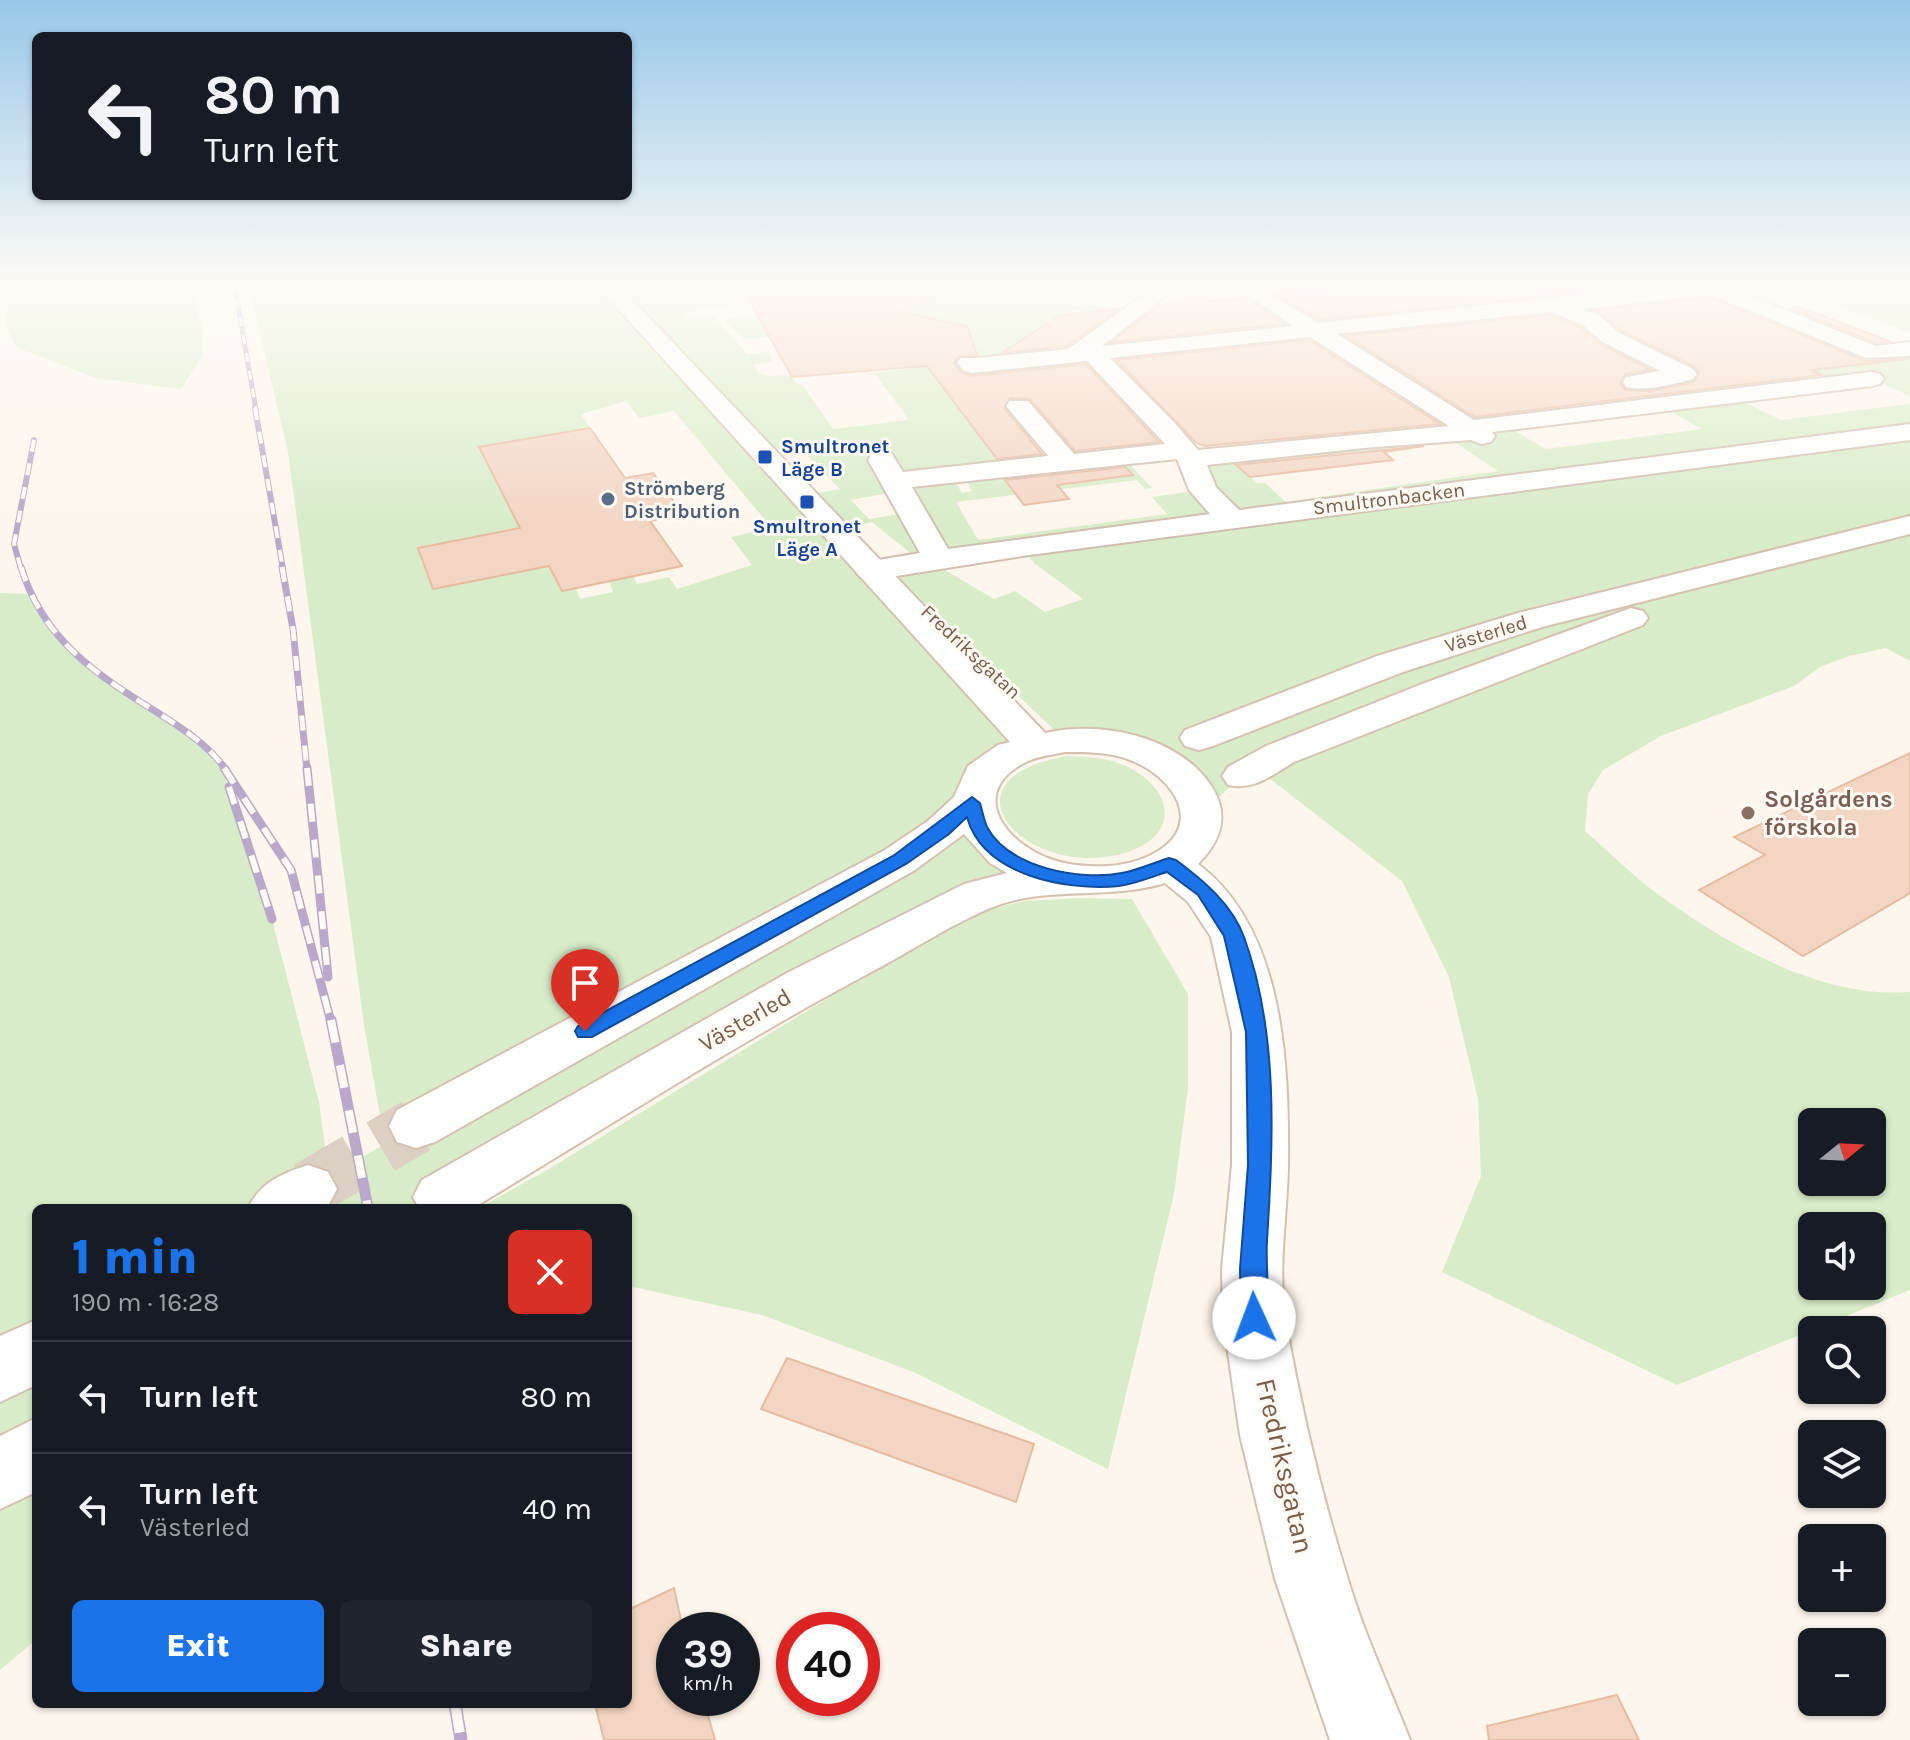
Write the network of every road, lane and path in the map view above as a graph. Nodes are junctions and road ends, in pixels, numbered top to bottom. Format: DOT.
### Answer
graph roads {
  1 [pos="679,363"];
  2 [pos="969,363"];
  3 [pos="998,363"];
  4 [pos="1095,363"];
  5 [pos="1370,363"];
  6 [pos="1663,363"];
  7 [pos="1333,366"];
  8 [pos="1872,379"];
  9 [pos="1612,385"];
  10 [pos="1695,400"];
  11 [pos="1431,402"];
  12 [pos="1471,402"];
  13 [pos="1019,406"];
  14 [pos="1475,432"];
  15 [pos="1910,432"];
  16 [pos="1499,447"];
  17 [pos="1788,447"];
  18 [pos="1187,454"];
  19 [pos="1067,462"];
  20 [pos="1232,520"];
  21 [pos="1910,525"];
  22 [pos="938,558"];
  23 [pos="1782,559"];
  24 [pos="871,570"];
  25 [pos="1050,743"];
  26 [pos="1135,749"];
  27 [pos="972,803"];
  28 [pos="1202,813"];
  29 [pos="1160,868"];
  30 [pos="1063,878"];
  31 [pos="416,1126"];
  32 [pos="442,1197"];
  33 [pos="32,1352"];
  34 [pos="0,1371"];
  35 [pos="32,1455"];
  36 [pos="0,1475"];
  37 [pos="1370,1740"];
  1 -- 24 [label="street, Fredriksgatan"];
  2 -- 3 [label="street"];
  4 -- 18 [label="street"];
  5 -- 11 [label="street"];
  6 -- 9 [label="street"];
  7 -- 11 [label="street"];
  8 -- 10 [label="street"];
  10 -- 14 [label="street"];
  10 -- 17 [label="street"];
  11 -- 12 [label="street"];
  11 -- 14 [label="street"];
  13 -- 19 [label="street"];
  14 -- 16 [label="street"];
  14 -- 18 [label="street"];
  15 -- 17 [label="street, Smultronbacken"];
  17 -- 20 [label="street, Smultronbacken"];
  18 -- 19 [label="street"];
  18 -- 20 [label="street"];
  19 -- 22 [label="street"];
  20 -- 22 [label="street, Smultronbacken"];
  21 -- 23 [label="street, Västerled"];
  22 -- 24 [label="street, Smultronbacken"];
  23 -- 26 [label="street, Västerled"];
  23 -- 28 [label="street, Västerled"];
  24 -- 25 [label="street, Fredriksgatan"];
  25 -- 26 [label="street"];
  25 -- 27 [label="street"];
  26 -- 28 [label="street"];
  27 -- 30 [label="street"];
  27 -- 31 [label="street"];
  28 -- 29 [label="street"];
  29 -- 30 [label="street"];
  29 -- 37 [label="street, Fredriksgatan"];
  30 -- 32 [label="street, Västerled"];
  33 -- 34 [label="street"];
  35 -- 36 [label="street"];
}
